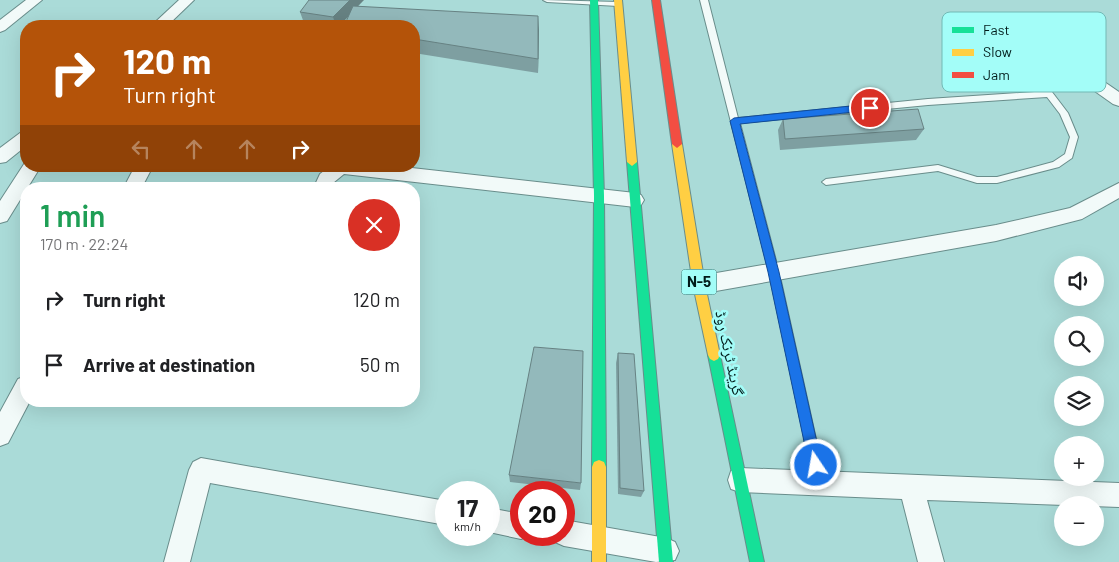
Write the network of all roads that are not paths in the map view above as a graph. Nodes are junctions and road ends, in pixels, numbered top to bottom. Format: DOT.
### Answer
graph roads {
  1 [pos="35,0"];
  2 [pos="187,0"];
  3 [pos="204,0"];
  4 [pos="547,0"];
  5 [pos="656,0"];
  6 [pos="704,0"];
  7 [pos="594,1"];
  8 [pos="618,2"];
  9 [pos="165,20"];
  10 [pos="182,20"];
  11 [pos="0,27"];
  12 [pos="1106,91"];
  13 [pos="1119,100"];
  14 [pos="734,121"];
  15 [pos="20,142"];
  16 [pos="0,157"];
  17 [pos="20,159"];
  18 [pos="335,172"];
  19 [pos="385,172"];
  20 [pos="0,173"];
  21 [pos="325,182"];
  22 [pos="826,182"];
  23 [pos="20,185"];
  24 [pos="1119,190"];
  25 [pos="599,196"];
  26 [pos="635,200"];
  27 [pos="0,216"];
  28 [pos="774,272"];
  29 [pos="699,285"];
  30 [pos="20,398"];
  31 [pos="0,436"];
  32 [pos="740,480"];
  33 [pos="820,485"];
  34 [pos="912,488"];
  35 [pos="1119,496"];
  36 [pos="435,511"];
  37 [pos="575,538"];
  38 [pos="600,551"];
  39 [pos="666,556"];
  40 [pos="177,562"];
  41 [pos="757,562"];
  42 [pos="931,562"];
  1 -- 11 [label="street"];
  2 -- 9 [label="street"];
  3 -- 10 [label="street"];
  4 -- 7 [label="lane"];
  5 -- 29 [label="main road, گرینڈ ٹرنک روڈ / N-5"];
  6 -- 14 [label="lane"];
  7 -- 8 [label="lane"];
  7 -- 25 [label="main road"];
  8 -- 26 [label="main road"];
  12 -- 13 [label="street"];
  14 -- 22 [label="lane"];
  14 -- 28 [label="lane"];
  15 -- 16 [label="street"];
  17 -- 20 [label="street"];
  18 -- 21 [label="street"];
  19 -- 25 [label="street"];
  23 -- 27 [label="street"];
  24 -- 28 [label="street"];
  25 -- 26 [label="street"];
  25 -- 38 [label="main road"];
  26 -- 39 [label="main road"];
  28 -- 29 [label="street"];
  28 -- 33 [label="lane"];
  29 -- 32 [label="main road, گرینڈ ٹرنک روڈ / N-5"];
  30 -- 31 [label="street"];
  32 -- 33 [label="street"];
  32 -- 41 [label="main road, گرینڈ ٹرنک روڈ / N-5"];
  33 -- 34 [label="street"];
  34 -- 35 [label="street"];
  34 -- 42 [label="street"];
  36 -- 40 [label="street"];
  37 -- 38 [label="street"];
  38 -- 39 [label="street"];
}
